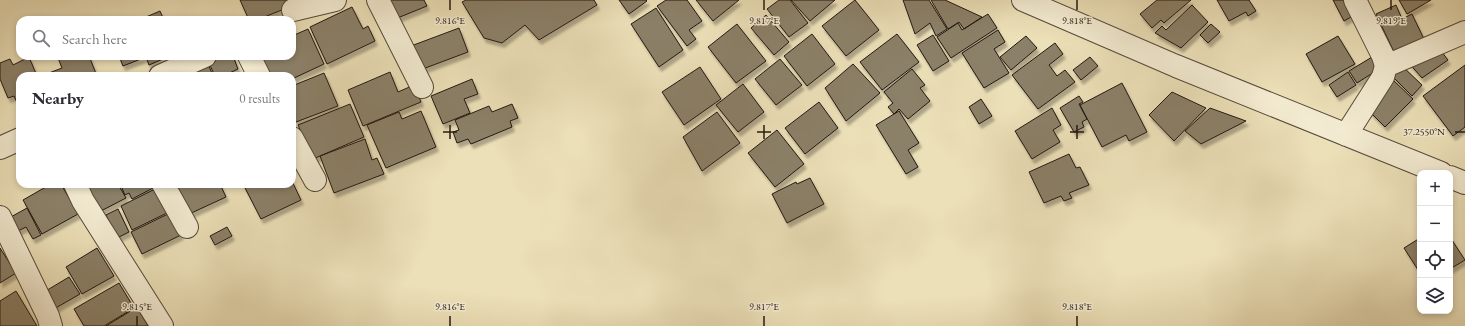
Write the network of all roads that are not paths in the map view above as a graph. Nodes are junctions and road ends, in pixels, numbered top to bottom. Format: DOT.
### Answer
graph roads {
  1 [pos="335,0"];
  2 [pos="378,0"];
  3 [pos="1023,0"];
  4 [pos="1355,0"];
  5 [pos="288,10"];
  6 [pos="1465,32"];
  7 [pos="196,60"];
  8 [pos="251,60"];
  9 [pos="1386,66"];
  10 [pos="169,72"];
  11 [pos="257,72"];
  12 [pos="422,87"];
  13 [pos="1346,135"];
  14 [pos="16,141"];
  15 [pos="296,145"];
  16 [pos="0,148"];
  17 [pos="1433,170"];
  18 [pos="1453,178"];
  19 [pos="315,180"];
  20 [pos="1465,183"];
  21 [pos="77,188"];
  22 [pos="165,188"];
  23 [pos="0,218"];
  24 [pos="187,227"];
  25 [pos="51,326"];
  26 [pos="162,326"];
  1 -- 5 [label="street"];
  2 -- 12 [label="street"];
  3 -- 13 [label="street"];
  4 -- 9 [label="street"];
  6 -- 9 [label="street"];
  7 -- 10 [label="street"];
  8 -- 11 [label="street"];
  9 -- 13 [label="street"];
  13 -- 17 [label="street"];
  14 -- 16 [label="street"];
  15 -- 19 [label="street"];
  18 -- 20 [label="street"];
  21 -- 26 [label="street"];
  22 -- 24 [label="street"];
  23 -- 25 [label="street"];
}
